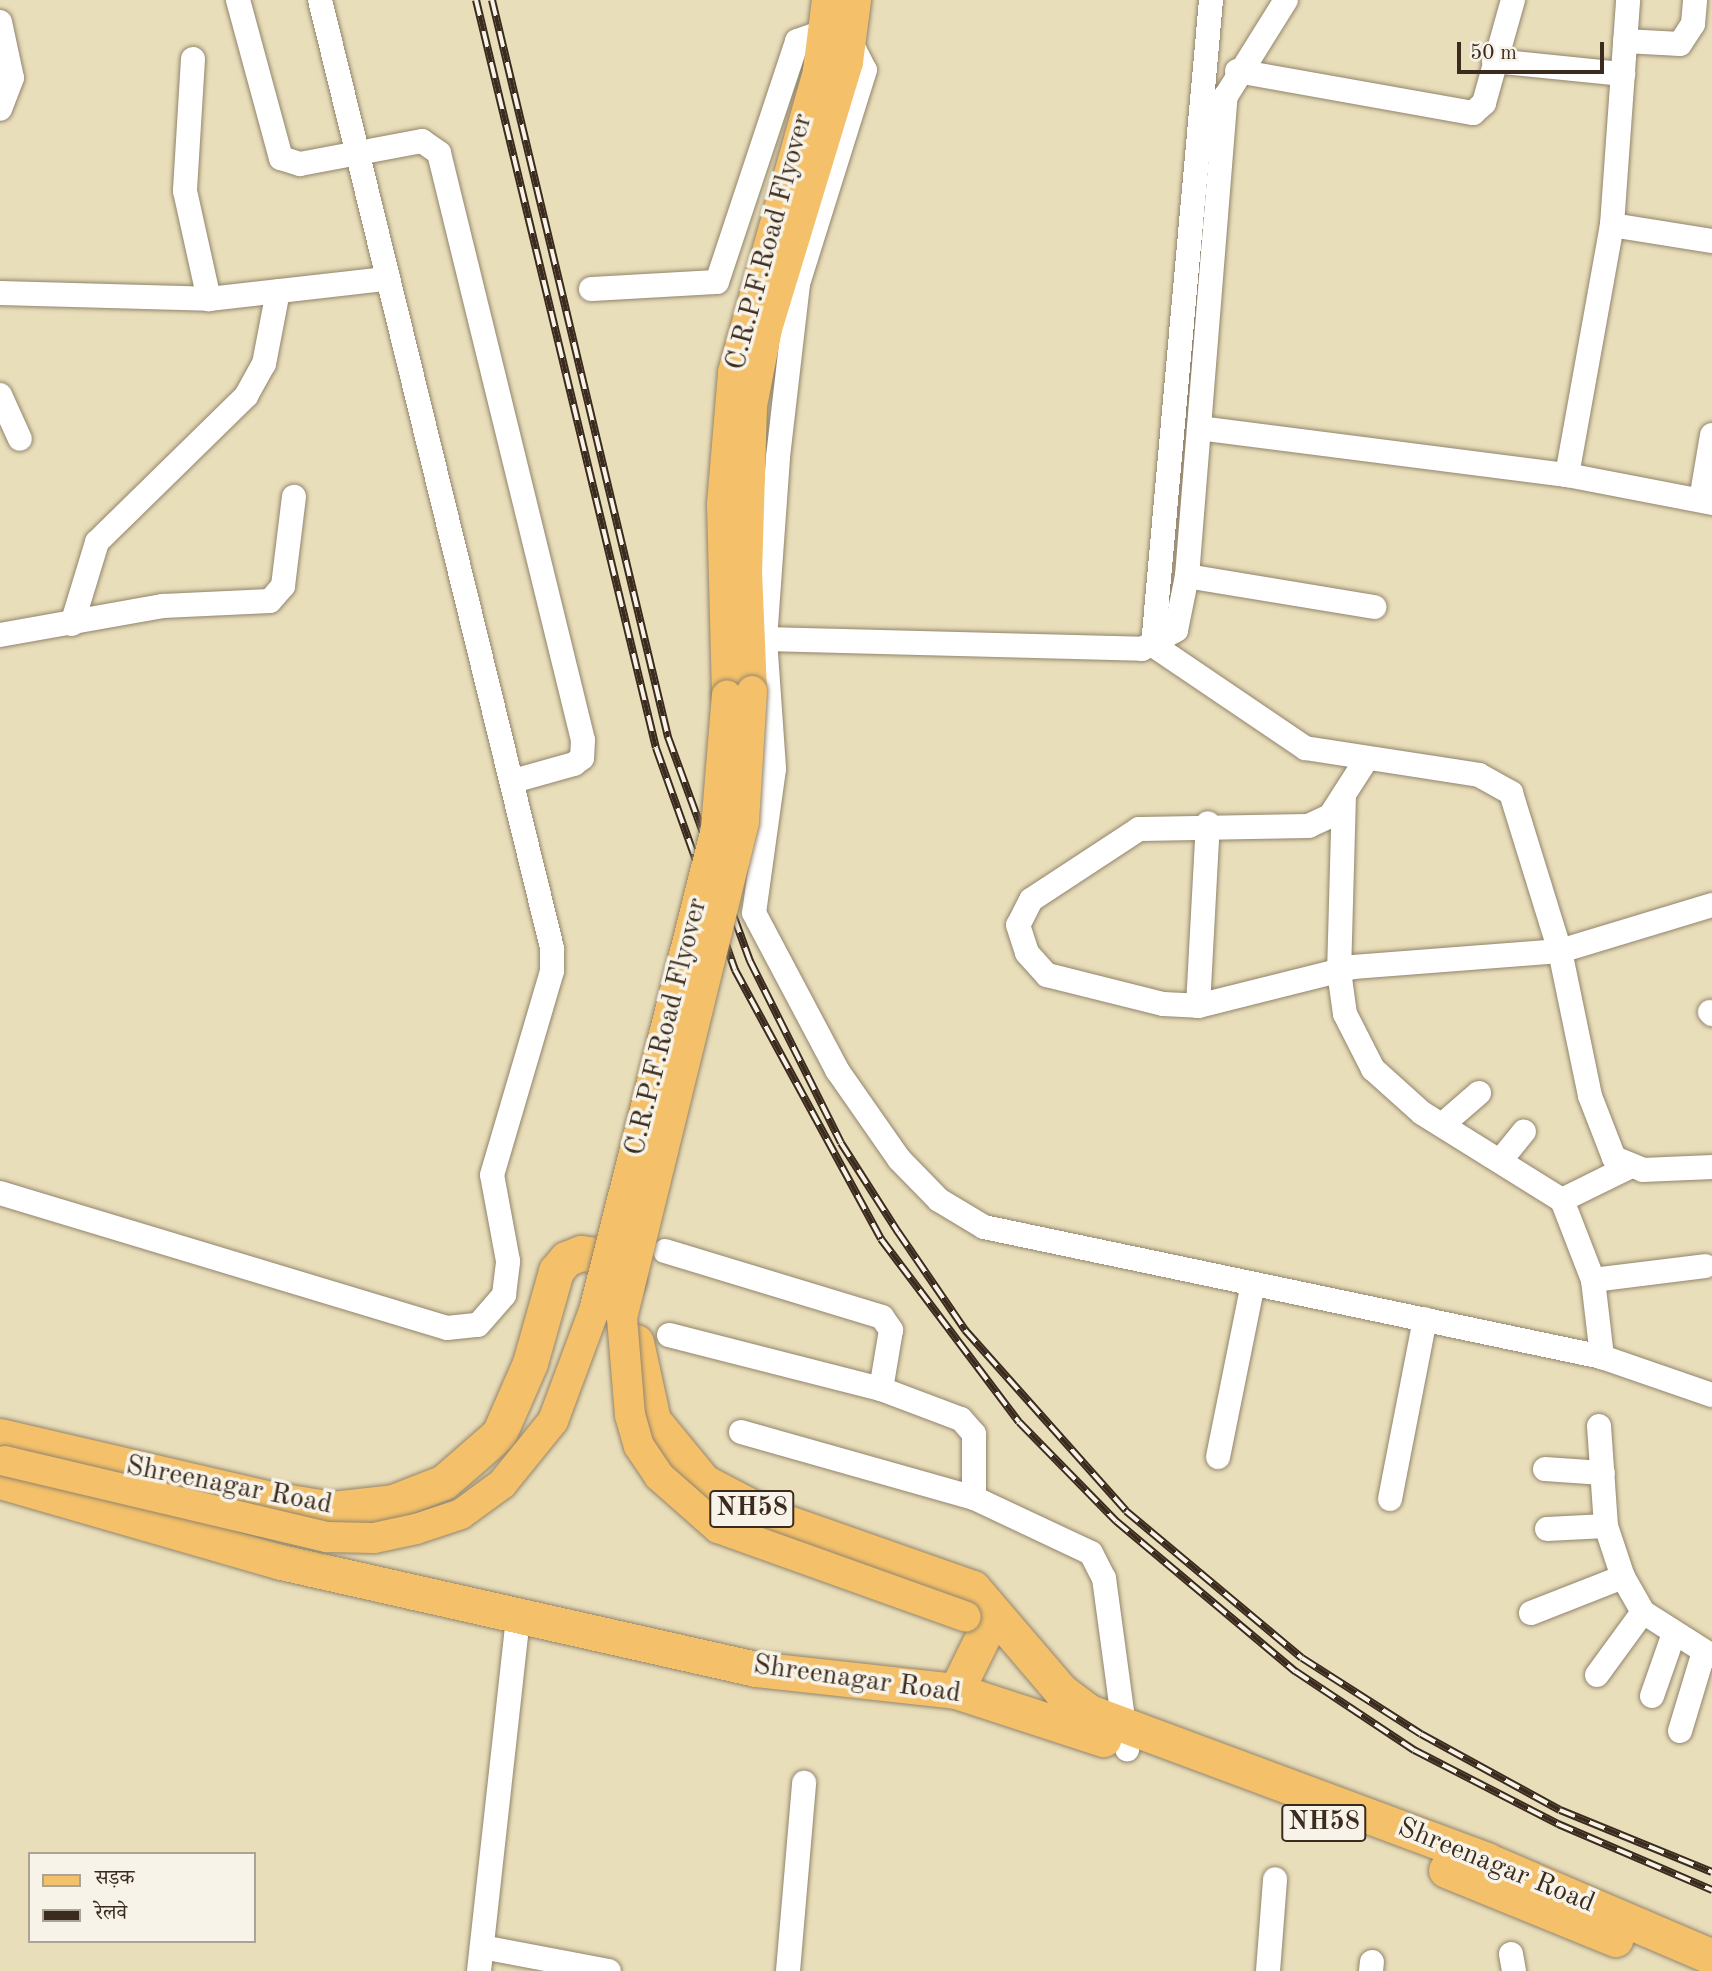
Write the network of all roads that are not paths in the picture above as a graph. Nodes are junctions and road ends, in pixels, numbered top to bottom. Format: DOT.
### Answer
graph roads {
  1 [pos="238,0"];
  2 [pos="320,0"];
  3 [pos="827,0"];
  4 [pos="856,0"];
  5 [pos="1211,0"];
  6 [pos="1286,0"];
  7 [pos="1513,0"];
  8 [pos="1628,0"];
  9 [pos="1696,0"];
  10 [pos="0,22"];
  11 [pos="825,31"];
  12 [pos="1625,41"];
  13 [pos="852,44"];
  14 [pos="193,59"];
  15 [pos="1494,61"];
  16 [pos="1237,71"];
  17 [pos="1623,74"];
  18 [pos="0,109"];
  19 [pos="355,153"];
  20 [pos="803,168"];
  21 [pos="1612,225"];
  22 [pos="1712,240"];
  23 [pos="384,279"];
  24 [pos="591,289"];
  25 [pos="278,291"];
  26 [pos="0,293"];
  27 [pos="209,299"];
  28 [pos="0,395"];
  29 [pos="1199,428"];
  30 [pos="1712,435"];
  31 [pos="20,439"];
  32 [pos="1567,475"];
  33 [pos="293,497"];
  34 [pos="1706,501"];
  35 [pos="1187,576"];
  36 [pos="1374,607"];
  37 [pos="72,624"];
  38 [pos="0,635"];
  39 [pos="765,639"];
  40 [pos="1153,645"];
  41 [pos="1366,760"];
  42 [pos="513,781"];
  43 [pos="1344,795"];
  44 [pos="1208,823"];
  45 [pos="1712,905"];
  46 [pos="1560,951"];
  47 [pos="1339,971"];
  48 [pos="1198,1006"];
  49 [pos="1479,1093"];
  50 [pos="1442,1125"];
  51 [pos="1524,1131"];
  52 [pos="1500,1161"];
  53 [pos="1629,1167"];
  54 [pos="1712,1167"];
  55 [pos="0,1193"];
  56 [pos="1562,1200"];
  57 [pos="665,1251"];
  58 [pos="1705,1266"];
  59 [pos="1594,1280"];
  60 [pos="1252,1288"];
  61 [pos="1425,1319"];
  62 [pos="669,1335"];
  63 [pos="1602,1357"];
  64 [pos="881,1389"];
  65 [pos="1712,1395"];
  66 [pos="1599,1426"];
  67 [pos="741,1433"];
  68 [pos="1218,1457"];
  69 [pos="1,1460"];
  70 [pos="1545,1469"];
  71 [pos="1603,1474"];
  72 [pos="974,1498"];
  73 [pos="1390,1499"];
  74 [pos="1606,1526"];
  75 [pos="1547,1529"];
  76 [pos="1623,1577"];
  77 [pos="1643,1612"];
  78 [pos="1531,1613"];
  79 [pos="518,1616"];
  80 [pos="976,1624"];
  81 [pos="1673,1636"];
  82 [pos="1021,1643"];
  83 [pos="1708,1656"];
  84 [pos="1597,1675"];
  85 [pos="957,1691"];
  86 [pos="1653,1696"];
  87 [pos="1680,1731"];
  88 [pos="1126,1740"];
  89 [pos="804,1783"];
  90 [pos="1275,1879"];
  91 [pos="1712,1957"];
  92 [pos="480,1959"];
  93 [pos="784,1969"];
  94 [pos="609,1971"];
  95 [pos="1268,1971"];
  96 [pos="1685,1971"];
  1 -- 19 [label="street"];
  2 -- 19 [label="street"];
  3 -- 11 [label="main road, C.R.P.F.Road Flyover"];
  4 -- 13 [label="main road, C.R.P.F.Road Flyover"];
  5 -- 40 [label="street"];
  6 -- 16 [label="street"];
  7 -- 15 [label="street"];
  8 -- 12 [label="street"];
  9 -- 12 [label="street"];
  10 -- 18 [label="street"];
  11 -- 13 [label="street"];
  11 -- 20 [label="main road, C.R.P.F.Road Flyover"];
  11 -- 24 [label="street"];
  12 -- 17 [label="street"];
  13 -- 20 [label="main road, C.R.P.F.Road Flyover"];
  13 -- 39 [label="street"];
  14 -- 27 [label="street"];
  15 -- 16 [label="street"];
  15 -- 17 [label="street"];
  16 -- 29 [label="street"];
  17 -- 21 [label="street"];
  19 -- 23 [label="street"];
  19 -- 42 [label="street"];
  20 -- 69 [label="main road, C.R.P.F.Road Flyover, bridge"];
  20 -- 80 [label="main road, C.R.P.F.Road Flyover, bridge"];
  21 -- 22 [label="street"];
  21 -- 32 [label="street"];
  23 -- 25 [label="street"];
  23 -- 42 [label="street"];
  25 -- 27 [label="street"];
  25 -- 37 [label="street"];
  26 -- 27 [label="street"];
  28 -- 31 [label="street"];
  29 -- 32 [label="street"];
  29 -- 35 [label="street"];
  30 -- 34 [label="street"];
  32 -- 34 [label="street"];
  33 -- 37 [label="street"];
  35 -- 36 [label="street"];
  35 -- 40 [label="street"];
  37 -- 38 [label="street"];
  39 -- 40 [label="street"];
  39 -- 60 [label="street"];
  40 -- 41 [label="street"];
  41 -- 43 [label="street"];
  41 -- 46 [label="street"];
  42 -- 55 [label="street"];
  43 -- 44 [label="street"];
  43 -- 47 [label="street"];
  44 -- 48 [label="street"];
  44 -- 48 [label="street"];
  45 -- 46 [label="street"];
  46 -- 47 [label="street"];
  46 -- 53 [label="street"];
  47 -- 48 [label="street"];
  47 -- 50 [label="street"];
  49 -- 50 [label="street"];
  50 -- 52 [label="street"];
  51 -- 52 [label="street"];
  52 -- 56 [label="street"];
  53 -- 54 [label="street"];
  53 -- 56 [label="street"];
  56 -- 59 [label="street"];
  57 -- 64 [label="street"];
  58 -- 59 [label="street"];
  59 -- 63 [label="street"];
  60 -- 61 [label="street"];
  60 -- 68 [label="street"];
  61 -- 63 [label="street"];
  61 -- 73 [label="street"];
  62 -- 64 [label="street"];
  63 -- 65 [label="street"];
  64 -- 72 [label="street"];
  66 -- 71 [label="street"];
  67 -- 72 [label="street"];
  69 -- 79 [label="highway, Shreenagar Road / NH58"];
  69 -- 82 [label="highway, Shreenagar Road / NH58"];
  70 -- 71 [label="street"];
  71 -- 74 [label="street"];
  72 -- 88 [label="street"];
  74 -- 75 [label="street"];
  74 -- 76 [label="street"];
  76 -- 77 [label="street"];
  76 -- 78 [label="street"];
  77 -- 81 [label="street"];
  77 -- 84 [label="street"];
  79 -- 85 [label="highway, Shreenagar Road / NH58"];
  79 -- 92 [label="street"];
  80 -- 82 [label="main road, C.R.P.F.Road Flyover"];
  80 -- 85 [label="highway"];
  81 -- 83 [label="street"];
  81 -- 86 [label="street"];
  82 -- 88 [label="highway, Shreenagar Road / NH58"];
  83 -- 87 [label="street"];
  85 -- 88 [label="highway, Shreenagar Road / NH58"];
  88 -- 91 [label="highway, Shreenagar Road / NH58"];
  88 -- 96 [label="highway, Shreenagar Road / NH58"];
  89 -- 93 [label="street"];
  90 -- 95 [label="street"];
  92 -- 94 [label="street"];
}
